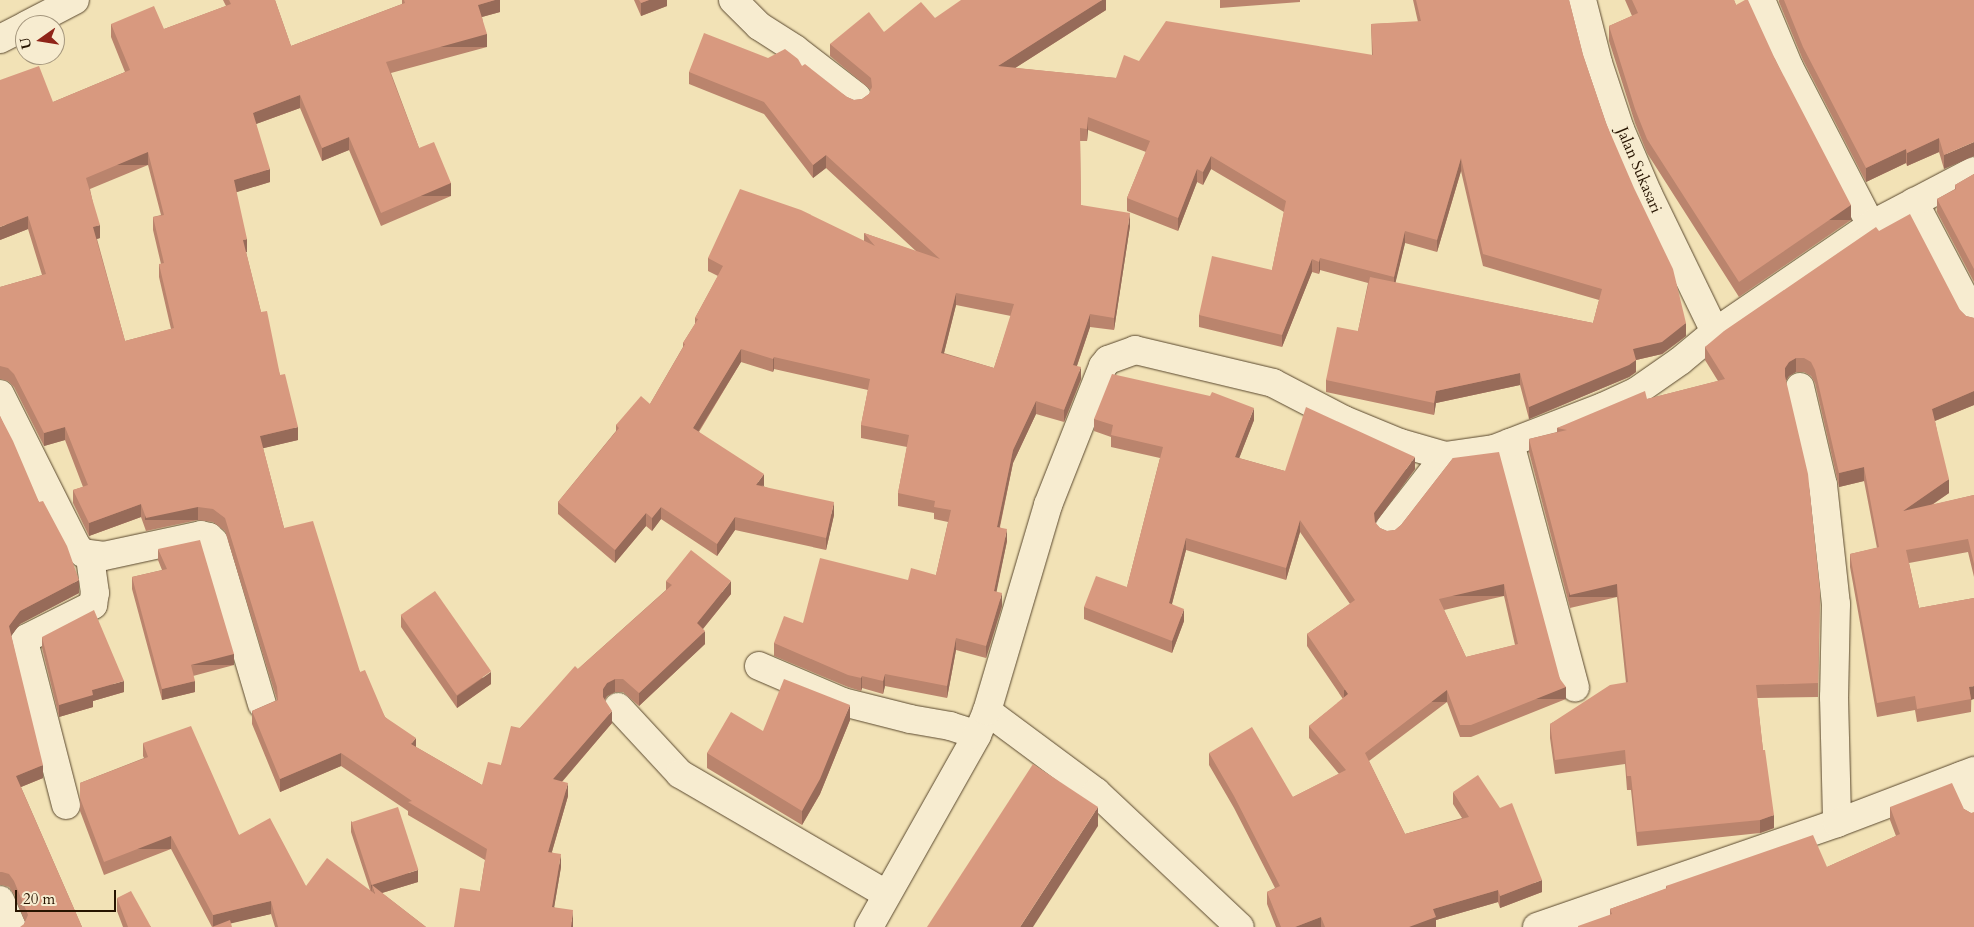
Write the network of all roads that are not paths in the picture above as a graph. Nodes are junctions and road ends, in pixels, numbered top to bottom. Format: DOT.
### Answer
graph roads {
  1 [pos="75,0"];
  2 [pos="733,0"];
  3 [pos="1582,0"];
  4 [pos="1761,0"];
  5 [pos="47,15"];
  6 [pos="15,32"];
  7 [pos="0,39"];
  8 [pos="856,97"];
  9 [pos="1974,171"];
  10 [pos="1914,202"];
  11 [pos="1871,225"];
  12 [pos="1974,316"];
  13 [pos="1715,332"];
  14 [pos="1800,387"];
  15 [pos="0,394"];
  16 [pos="1510,443"];
  17 [pos="1445,456"];
  18 [pos="1389,528"];
  19 [pos="90,556"];
  20 [pos="759,666"];
  21 [pos="1575,687"];
  22 [pos="262,704"];
  23 [pos="618,707"];
  24 [pos="982,723"];
  25 [pos="1968,773"];
  26 [pos="66,805"];
  27 [pos="1974,810"];
  28 [pos="1837,823"];
  29 [pos="886,894"];
  30 [pos="0,900"];
  31 [pos="12,927"];
  32 [pos="869,927"];
  33 [pos="1240,927"];
  34 [pos="1537,927"];
  1 -- 5 [label="street"];
  2 -- 8 [label="street"];
  3 -- 13 [label="street, Jalan Sukasari"];
  4 -- 11 [label="street"];
  6 -- 7 [label="street"];
  9 -- 10 [label="street"];
  10 -- 11 [label="street"];
  10 -- 12 [label="street"];
  11 -- 13 [label="street"];
  13 -- 16 [label="street"];
  14 -- 28 [label="street"];
  15 -- 19 [label="street"];
  16 -- 17 [label="street"];
  16 -- 21 [label="street"];
  17 -- 18 [label="street"];
  17 -- 24 [label="street"];
  19 -- 22 [label="street"];
  19 -- 26 [label="street"];
  20 -- 24 [label="street"];
  23 -- 29 [label="street"];
  24 -- 29 [label="street"];
  24 -- 33 [label="street"];
  25 -- 27 [label="street"];
  25 -- 28 [label="street"];
  28 -- 34 [label="street"];
  29 -- 32 [label="street"];
  30 -- 31 [label="street"];
}
